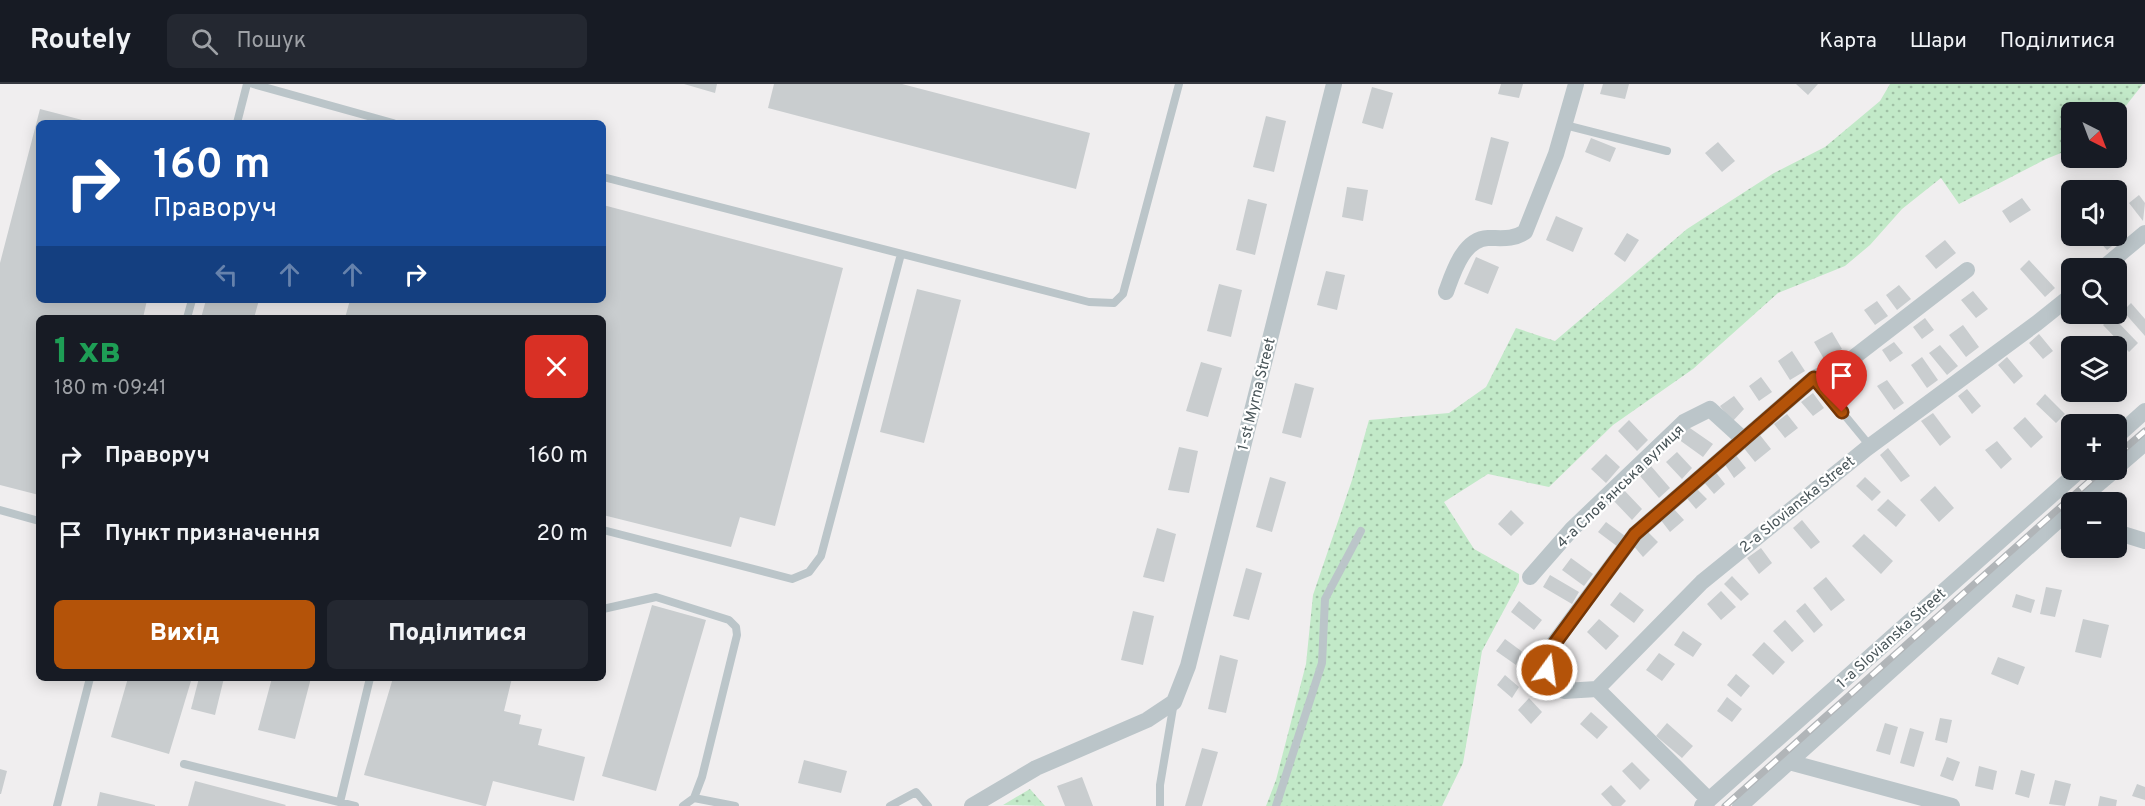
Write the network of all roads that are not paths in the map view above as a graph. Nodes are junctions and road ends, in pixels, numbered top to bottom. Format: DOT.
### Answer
graph roads {
  1 [pos="247,84"];
  2 [pos="253,84"];
  3 [pos="1179,84"];
  4 [pos="1334,84"];
  5 [pos="1576,84"];
  6 [pos="238,120"];
  7 [pos="382,120"];
  8 [pos="1565,125"];
  9 [pos="1667,151"];
  10 [pos="606,178"];
  11 [pos="2145,233"];
  12 [pos="901,254"];
  13 [pos="2115,258"];
  14 [pos="1968,270"];
  15 [pos="1446,292"];
  16 [pos="2061,304"];
  17 [pos="1814,378"];
  18 [pos="2145,411"];
  19 [pos="2127,427"];
  20 [pos="1743,440"];
  21 [pos="2145,443"];
  22 [pos="1870,446"];
  23 [pos="2127,459"];
  24 [pos="2069,480"];
  25 [pos="2103,480"];
  26 [pos="2089,492"];
  27 [pos="0,510"];
  28 [pos="36,520"];
  29 [pos="2061,520"];
  30 [pos="606,531"];
  31 [pos="1360,531"];
  32 [pos="2127,535"];
  33 [pos="2145,541"];
  34 [pos="1530,578"];
  35 [pos="606,608"];
  36 [pos="89,681"];
  37 [pos="369,681"];
  38 [pos="1597,689"];
  39 [pos="1174,702"];
  40 [pos="1789,762"];
  41 [pos="184,764"];
  42 [pos="694,798"];
  43 [pos="340,802"];
  44 [pos="1706,803"];
  45 [pos="57,806"];
  46 [pos="355,806"];
  47 [pos="683,806"];
  48 [pos="735,806"];
  49 [pos="890,806"];
  50 [pos="928,806"];
  51 [pos="972,806"];
  52 [pos="1160,806"];
  53 [pos="1276,806"];
  54 [pos="1740,806"];
  55 [pos="1952,806"];
  1 -- 6 [label="lane"];
  2 -- 7 [label="lane"];
  3 -- 12 [label="lane"];
  4 -- 39 [label="street, 1-st Myrna Street"];
  5 -- 8 [label="street"];
  8 -- 9 [label="lane"];
  8 -- 15 [label="street"];
  10 -- 12 [label="lane"];
  11 -- 13 [label="street"];
  12 -- 30 [label="lane"];
  14 -- 17 [label="street"];
  16 -- 22 [label="street, 2-a Slovianska Street"];
  17 -- 20 [label="street"];
  17 -- 22 [label="lane"];
  18 -- 19 [label="street"];
  20 -- 34 [label="street, 4-а Слов’янська вулиця"];
  20 -- 38 [label="street"];
  21 -- 23 [label="street"];
  22 -- 38 [label="street, 2-a Slovianska Street"];
  24 -- 44 [label="street, 1-a Slovianska Street"];
  25 -- 26 [label="street"];
  27 -- 28 [label="lane"];
  29 -- 40 [label="street"];
  31 -- 53 [label="lane"];
  32 -- 33 [label="street"];
  35 -- 42 [label="lane"];
  36 -- 45 [label="lane"];
  37 -- 43 [label="lane"];
  38 -- 44 [label="street"];
  39 -- 51 [label="street"];
  39 -- 52 [label="lane"];
  40 -- 54 [label="street"];
  40 -- 55 [label="street"];
  41 -- 43 [label="lane"];
  42 -- 47 [label="lane"];
  42 -- 48 [label="lane"];
  43 -- 46 [label="lane"];
  49 -- 50 [label="lane"];
}
